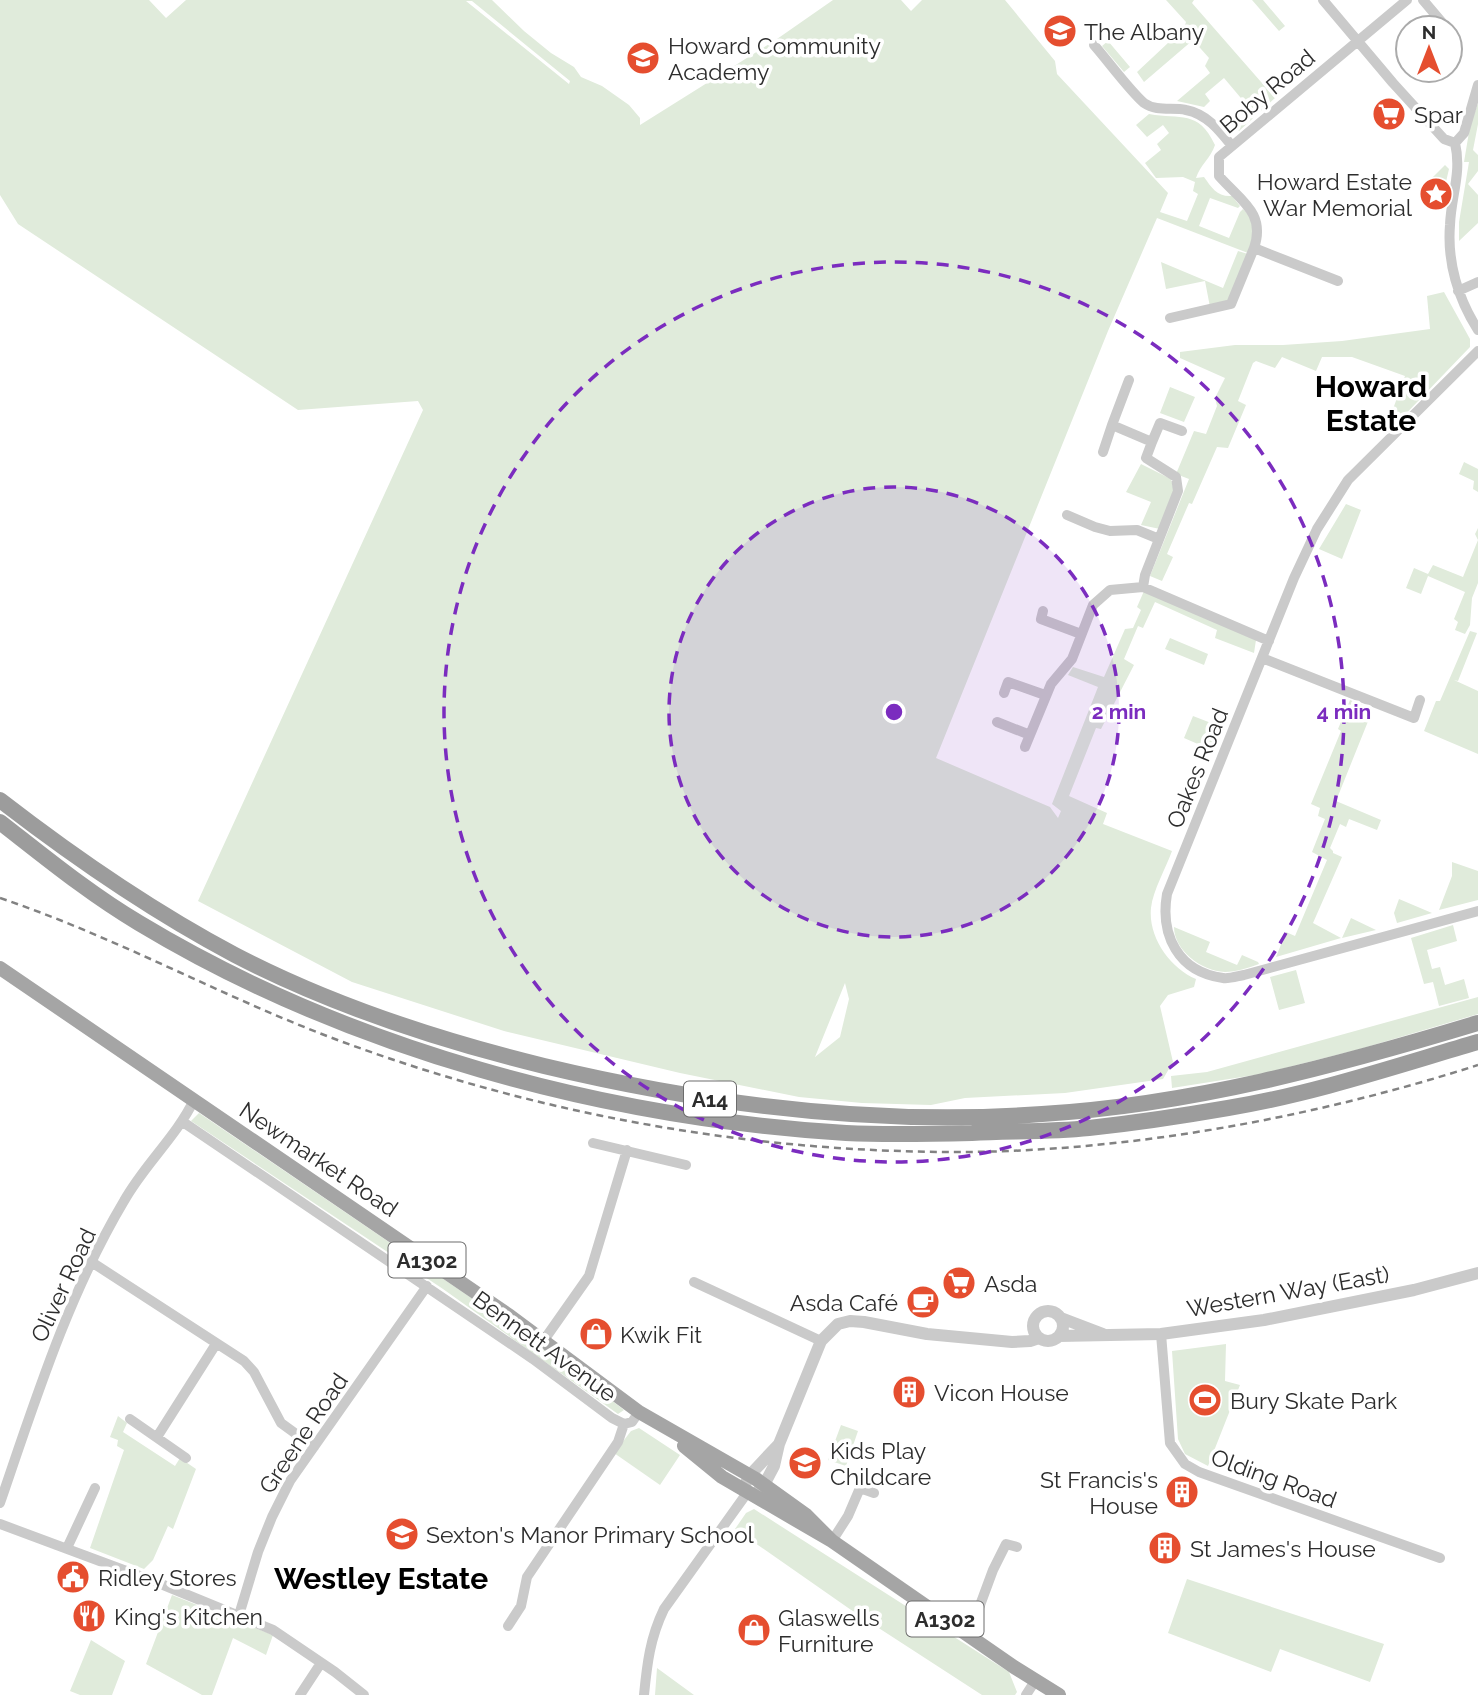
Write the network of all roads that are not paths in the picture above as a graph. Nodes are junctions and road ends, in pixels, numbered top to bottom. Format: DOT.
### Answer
graph roads {
  1 [pos="1323,0"];
  2 [pos="1407,0"];
  3 [pos="1423,0"];
  4 [pos="1435,14"];
  5 [pos="1358,40"];
  6 [pos="1094,45"];
  7 [pos="1478,85"];
  8 [pos="1455,143"];
  9 [pos="1233,146"];
  10 [pos="1254,248"];
  11 [pos="1338,281"];
  12 [pos="1478,282"];
  13 [pos="1458,291"];
  14 [pos="1170,318"];
  15 [pos="1478,330"];
  16 [pos="1478,351"];
  17 [pos="1129,380"];
  18 [pos="1112,425"];
  19 [pos="1182,431"];
  20 [pos="1152,442"];
  21 [pos="1102,452"];
  22 [pos="1067,515"];
  23 [pos="1159,539"];
  24 [pos="1143,587"];
  25 [pos="1043,611"];
  26 [pos="1081,635"];
  27 [pos="1269,641"];
  28 [pos="1262,658"];
  29 [pos="1004,693"];
  30 [pos="1045,695"];
  31 [pos="1420,701"];
  32 [pos="997,722"];
  33 [pos="1030,735"];
  34 [pos="1025,747"];
  35 [pos="0,800"];
  36 [pos="0,822"];
  37 [pos="1478,911"];
  38 [pos="0,968"];
  39 [pos="1478,1023"];
  40 [pos="1478,1042"];
  41 [pos="194,1100"];
  42 [pos="183,1122"];
  43 [pos="593,1143"];
  44 [pos="627,1150"];
  45 [pos="686,1165"];
  46 [pos="93,1263"];
  47 [pos="1478,1273"];
  48 [pos="694,1282"];
  49 [pos="427,1286"];
  50 [pos="1061,1318"];
  51 [pos="1036,1332"];
  52 [pos="1104,1334"];
  53 [pos="1161,1334"];
  54 [pos="1059,1336"];
  55 [pos="544,1340"];
  56 [pos="821,1340"];
  57 [pos="216,1343"];
  58 [pos="639,1412"];
  59 [pos="130,1419"];
  60 [pos="656,1423"];
  61 [pos="624,1424"];
  62 [pos="157,1437"];
  63 [pos="779,1444"];
  64 [pos="314,1447"];
  65 [pos="186,1458"];
  66 [pos="749,1476"];
  67 [pos="764,1485"];
  68 [pos="95,1488"];
  69 [pos="747,1493"];
  70 [pos="874,1493"];
  71 [pos="0,1503"];
  72 [pos="0,1524"];
  73 [pos="832,1541"];
  74 [pos="1017,1547"];
  75 [pos="67,1548"];
  76 [pos="1440,1558"];
  77 [pos="239,1615"];
  78 [pos="508,1626"];
  79 [pos="969,1635"];
  80 [pos="321,1663"];
  81 [pos="1035,1681"];
  82 [pos="300,1695"];
  83 [pos="364,1695"];
  84 [pos="644,1695"];
  85 [pos="1027,1695"];
  86 [pos="1059,1695"];
  1 -- 5 [label="street"];
  2 -- 5 [label="street, Boby Road"];
  3 -- 4 [label="street"];
  5 -- 8 [label="street"];
  5 -- 9 [label="street, Boby Road"];
  6 -- 9 [label="street"];
  7 -- 8 [label="street"];
  8 -- 13 [label="street"];
  9 -- 10 [label="street, Boby Road"];
  10 -- 11 [label="street"];
  10 -- 14 [label="street, Boby Road"];
  12 -- 13 [label="street"];
  13 -- 15 [label="street"];
  16 -- 27 [label="street, Oakes Road"];
  17 -- 18 [label="street"];
  18 -- 20 [label="street"];
  18 -- 21 [label="street"];
  19 -- 20 [label="street"];
  20 -- 23 [label="street"];
  22 -- 23 [label="street"];
  23 -- 24 [label="street"];
  24 -- 26 [label="street"];
  24 -- 27 [label="street"];
  25 -- 26 [label="street"];
  26 -- 30 [label="street"];
  27 -- 28 [label="street, Oakes Road"];
  28 -- 31 [label="street"];
  28 -- 37 [label="street, Oakes Road"];
  29 -- 30 [label="street"];
  30 -- 33 [label="street"];
  32 -- 33 [label="street"];
  33 -- 34 [label="street"];
  35 -- 39 [label="highway, A14"];
  36 -- 40 [label="highway, A14"];
  38 -- 41 [label="main road, Newmarket Road / A1302"];
  41 -- 42 [label="street, Oliver Road"];
  41 -- 55 [label="main road, Newmarket Road / A1302"];
  42 -- 46 [label="street, Oliver Road"];
  42 -- 49 [label="street, Bennett Avenue"];
  43 -- 44 [label="street"];
  44 -- 45 [label="street"];
  44 -- 55 [label="street"];
  46 -- 57 [label="street"];
  46 -- 71 [label="street, Oliver Road"];
  47 -- 53 [label="street, Western Way (East)"];
  48 -- 56 [label="street"];
  49 -- 61 [label="street, Bennett Avenue"];
  49 -- 64 [label="street, Greene Road"];
  50 -- 51 [label="street"];
  50 -- 52 [label="street, Western Way (East)"];
  50 -- 54 [label="street"];
  51 -- 54 [label="street"];
  51 -- 56 [label="street"];
  52 -- 53 [label="street, Western Way (East)"];
  52 -- 54 [label="street, Western Way (East)"];
  53 -- 76 [label="street, Olding Road"];
  55 -- 58 [label="main road, Newmarket Road / A1302"];
  56 -- 63 [label="street"];
  57 -- 62 [label="street"];
  57 -- 64 [label="street"];
  58 -- 60 [label="main road, Newmarket Road / A1302"];
  58 -- 61 [label="street, Bennett Avenue"];
  59 -- 62 [label="street"];
  60 -- 66 [label="main road, Newmarket Road / A1302"];
  60 -- 69 [label="main road, Newmarket Road / A1302"];
  61 -- 78 [label="street"];
  62 -- 65 [label="street"];
  63 -- 66 [label="street"];
  63 -- 67 [label="street"];
  64 -- 77 [label="street, Greene Road"];
  66 -- 67 [label="main road, Newmarket Road / A1302"];
  66 -- 69 [label="street"];
  67 -- 69 [label="street"];
  67 -- 73 [label="main road, Newmarket Road / A1302"];
  68 -- 75 [label="street"];
  69 -- 73 [label="main road, Newmarket Road / A1302"];
  69 -- 84 [label="street"];
  70 -- 73 [label="street"];
  72 -- 75 [label="street"];
  73 -- 79 [label="main road, Newmarket Road / A1302"];
  74 -- 79 [label="street"];
  75 -- 77 [label="street"];
  77 -- 80 [label="street"];
  79 -- 81 [label="main road, Newmarket Road / A1302"];
  80 -- 82 [label="street"];
  80 -- 83 [label="street"];
  81 -- 85 [label="street"];
  81 -- 86 [label="main road, Newmarket Road / A1302"];
}
